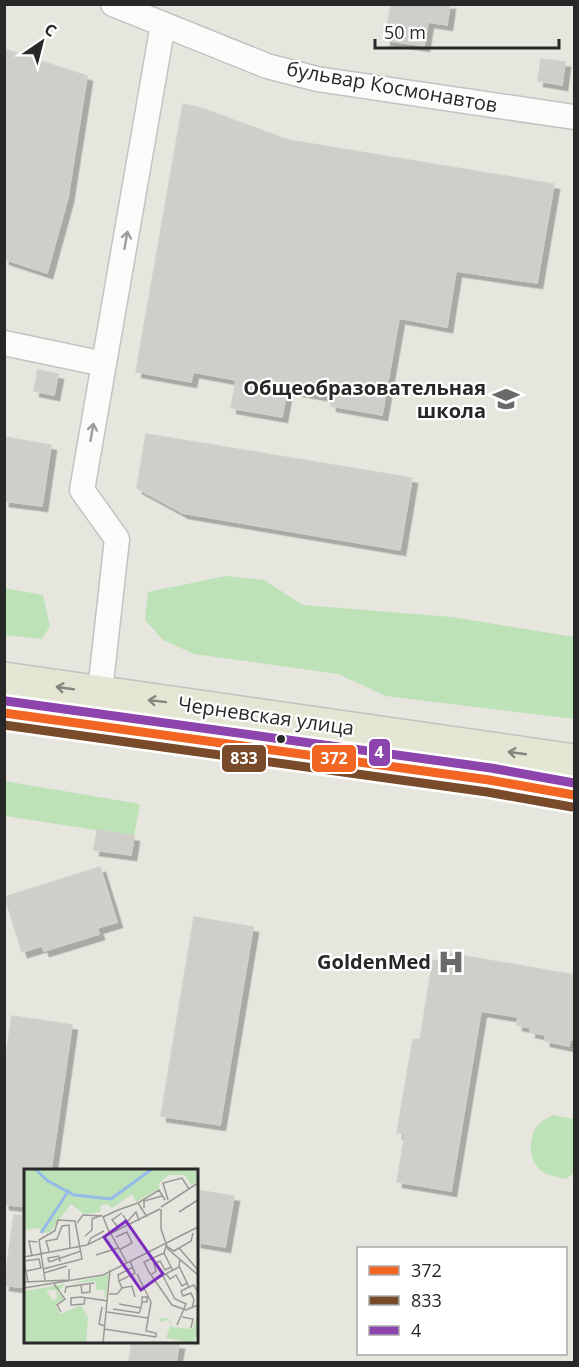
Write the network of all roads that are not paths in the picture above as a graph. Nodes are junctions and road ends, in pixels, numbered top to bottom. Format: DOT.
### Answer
graph roads {
  1 [pos="113,4"];
  2 [pos="163,24"];
  3 [pos="574,117"];
  4 [pos="4,343"];
  5 [pos="104,364"];
  6 [pos="4,679"];
  7 [pos="100,693"];
  8 [pos="4,713"];
  9 [pos="95,726"];
  10 [pos="574,761"];
  11 [pos="574,795"];
  1 -- 2 [label="street, бульвар Космонавтов"];
  2 -- 3 [label="street, бульвар Космонавтов"];
  5 -- 2 [label="street, one-way"];
  4 -- 5 [label="street"];
  7 -- 5 [label="street, one-way"];
  7 -- 6 [label="main road, Черневская улица, one-way"];
  7 -- 9 [label="street"];
  10 -- 7 [label="main road, Черневская улица, one-way"];
  8 -- 9 [label="main road, Черневская улица"];
  9 -- 11 [label="main road, Черневская улица"];
}
